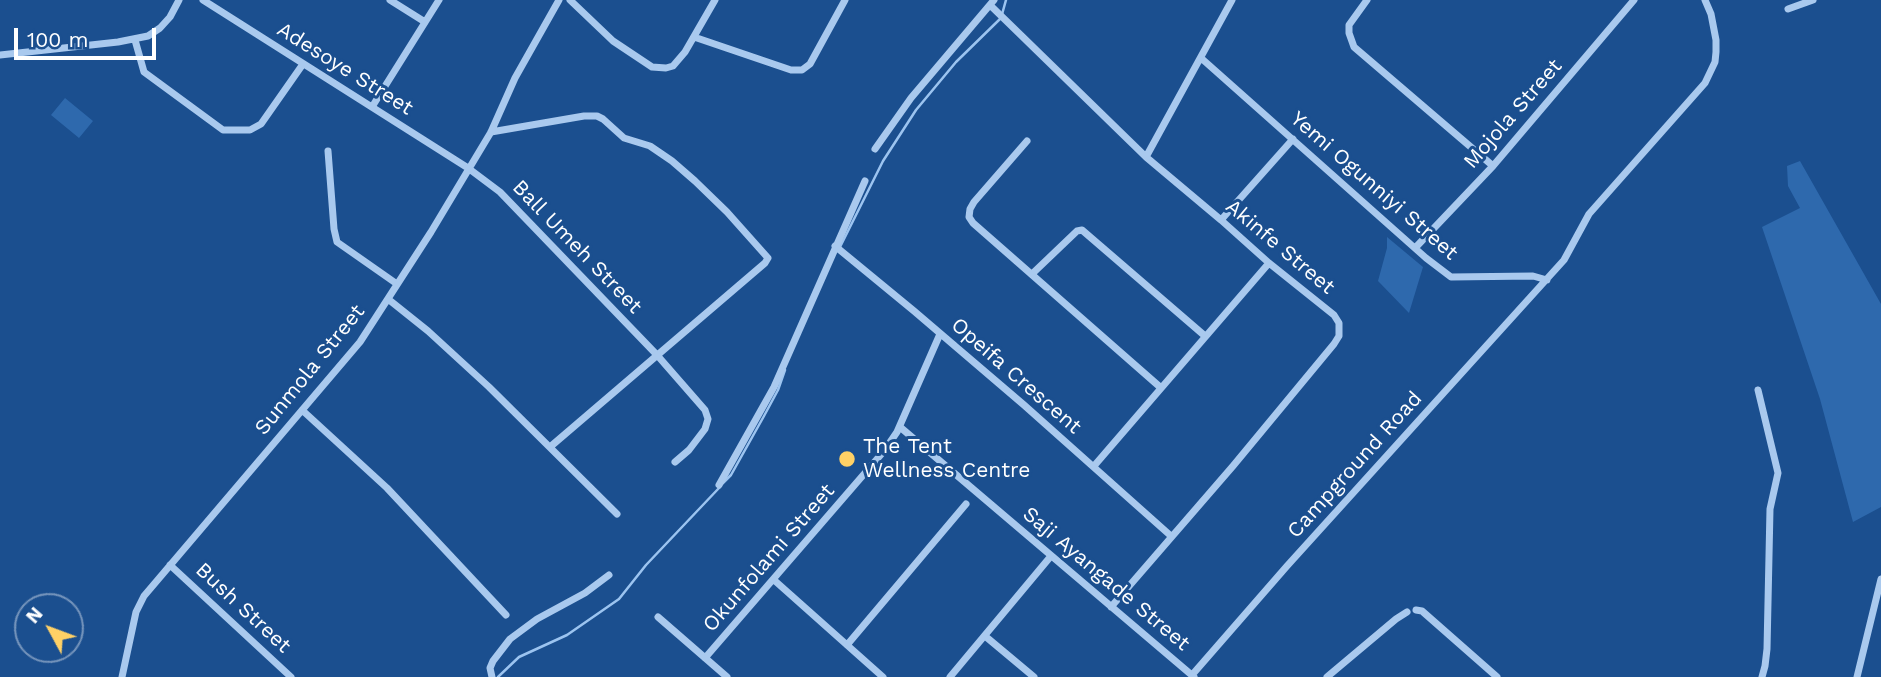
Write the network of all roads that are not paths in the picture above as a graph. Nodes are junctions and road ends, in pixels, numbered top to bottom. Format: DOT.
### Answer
graph roads {
  1 [pos="179,0"];
  2 [pos="203,0"];
  3 [pos="390,0"];
  4 [pos="439,0"];
  5 [pos="559,0"];
  6 [pos="570,0"];
  7 [pos="715,0"];
  8 [pos="845,0"];
  9 [pos="1231,0"];
  10 [pos="1367,0"];
  11 [pos="1634,0"];
  12 [pos="1705,0"];
  13 [pos="1813,0"];
  14 [pos="994,5"];
  15 [pos="1788,9"];
  16 [pos="425,22"];
  17 [pos="694,37"];
  18 [pos="135,40"];
  19 [pos="0,55"];
  20 [pos="1201,58"];
  21 [pos="303,64"];
  22 [pos="372,107"];
  23 [pos="491,132"];
  24 [pos="1293,139"];
  25 [pos="1027,141"];
  26 [pos="875,149"];
  27 [pos="328,151"];
  28 [pos="1146,157"];
  29 [pos="1493,166"];
  30 [pos="468,168"];
  31 [pos="864,181"];
  32 [pos="1221,220"];
  33 [pos="1416,247"];
  34 [pos="838,249"];
  35 [pos="1269,263"];
  36 [pos="1032,274"];
  37 [pos="1547,280"];
  38 [pos="397,284"];
  39 [pos="388,299"];
  40 [pos="940,334"];
  41 [pos="1205,336"];
  42 [pos="657,355"];
  43 [pos="1160,387"];
  44 [pos="1758,390"];
  45 [pos="302,410"];
  46 [pos="900,427"];
  47 [pos="550,447"];
  48 [pos="675,462"];
  49 [pos="1094,466"];
  50 [pos="719,485"];
  51 [pos="966,504"];
  52 [pos="617,514"];
  53 [pos="1171,536"];
  54 [pos="1051,556"];
  55 [pos="170,565"];
  56 [pos="609,575"];
  57 [pos="1881,579"];
  58 [pos="774,580"];
  59 [pos="1111,607"];
  60 [pos="506,615"];
  61 [pos="658,617"];
  62 [pos="985,636"];
  63 [pos="847,645"];
  64 [pos="705,658"];
  65 [pos="1334,671"];
  66 [pos="491,673"];
  67 [pos="1193,676"];
  68 [pos="122,677"];
  69 [pos="291,677"];
  70 [pos="727,677"];
  71 [pos="883,677"];
  72 [pos="950,677"];
  73 [pos="1034,677"];
  74 [pos="1327,677"];
  75 [pos="1341,677"];
  76 [pos="1497,677"];
  77 [pos="1762,677"];
  78 [pos="1857,677"];
  1 -- 18 [label="street"];
  2 -- 21 [label="street, Adesoye Street"];
  3 -- 16 [label="street"];
  4 -- 16 [label="street"];
  5 -- 23 [label="street, Sunmola Street"];
  6 -- 17 [label="street"];
  7 -- 17 [label="street"];
  8 -- 17 [label="street"];
  9 -- 20 [label="street"];
  10 -- 29 [label="street"];
  11 -- 29 [label="street, Mojola Street"];
  12 -- 37 [label="street, Campground Road"];
  13 -- 15 [label="street"];
  14 -- 26 [label="street"];
  14 -- 28 [label="street, Akinfe Street"];
  16 -- 22 [label="street"];
  18 -- 19 [label="street"];
  18 -- 21 [label="street"];
  20 -- 24 [label="street, Yemi Ogunniyi Street"];
  20 -- 28 [label="street"];
  21 -- 22 [label="street, Adesoye Street"];
  22 -- 30 [label="street, Adesoye Street"];
  23 -- 30 [label="street, Sunmola Street"];
  23 -- 42 [label="street"];
  24 -- 32 [label="street"];
  24 -- 33 [label="street, Yemi Ogunniyi Street"];
  25 -- 36 [label="street"];
  27 -- 38 [label="street"];
  28 -- 32 [label="street, Akinfe Street"];
  29 -- 33 [label="street, Mojola Street"];
  30 -- 38 [label="street, Sunmola Street"];
  30 -- 42 [label="street, Ball Umeh Street"];
  31 -- 34 [label="street"];
  32 -- 35 [label="street, Akinfe Street"];
  33 -- 37 [label="street, Yemi Ogunniyi Street"];
  34 -- 40 [label="street, Opeifa Crescent"];
  34 -- 50 [label="street"];
  35 -- 41 [label="street"];
  35 -- 53 [label="street, Akinfe Street"];
  36 -- 41 [label="street"];
  36 -- 43 [label="street"];
  37 -- 67 [label="street, Campground Road"];
  38 -- 39 [label="street, Sunmola Street"];
  39 -- 45 [label="street, Sunmola Street"];
  39 -- 47 [label="street"];
  40 -- 46 [label="street, Okunfolami Street"];
  40 -- 49 [label="street, Opeifa Crescent"];
  41 -- 43 [label="street"];
  42 -- 47 [label="street"];
  42 -- 48 [label="street, Ball Umeh Street"];
  43 -- 49 [label="street"];
  44 -- 77 [label="street"];
  45 -- 55 [label="street, Sunmola Street"];
  45 -- 60 [label="street"];
  46 -- 54 [label="street, Saji Ayangade Street"];
  46 -- 58 [label="street, Okunfolami Street"];
  47 -- 52 [label="street"];
  49 -- 53 [label="street, Opeifa Crescent"];
  51 -- 63 [label="street"];
  53 -- 59 [label="street, Akinfe Street"];
  54 -- 59 [label="street, Saji Ayangade Street"];
  54 -- 62 [label="street"];
  55 -- 68 [label="street, Sunmola Street"];
  55 -- 69 [label="street, Bush Street"];
  56 -- 66 [label="street"];
  57 -- 78 [label="street"];
  58 -- 63 [label="street"];
  58 -- 64 [label="street, Okunfolami Street"];
  59 -- 67 [label="street, Saji Ayangade Street"];
  61 -- 64 [label="street"];
  62 -- 72 [label="street"];
  62 -- 73 [label="street"];
  63 -- 71 [label="street"];
  64 -- 70 [label="street"];
  65 -- 74 [label="street"];
  65 -- 75 [label="street"];
  65 -- 76 [label="street"];
}
